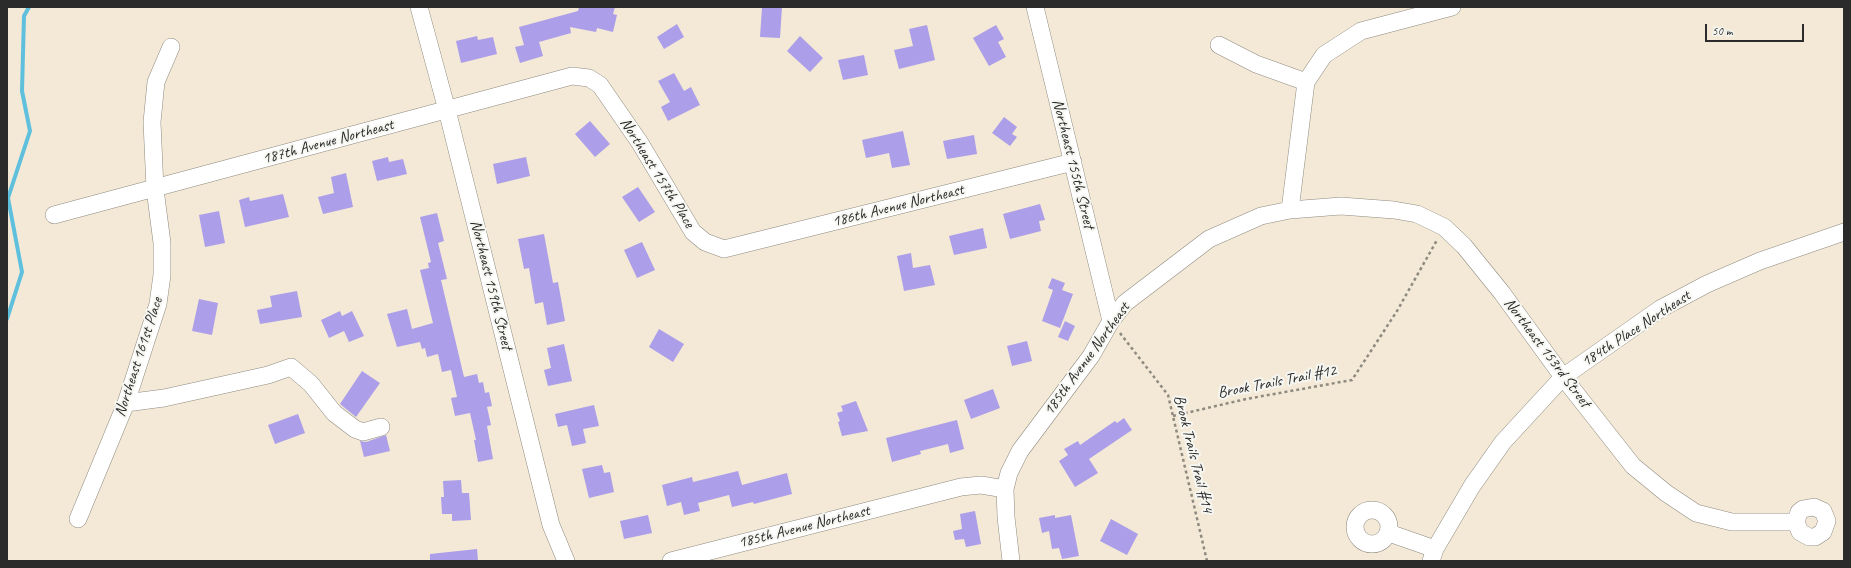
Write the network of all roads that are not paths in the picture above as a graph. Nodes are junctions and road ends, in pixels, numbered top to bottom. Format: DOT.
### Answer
graph roads {
  1 [pos="419,7"];
  2 [pos="1035,7"];
  3 [pos="1452,7"];
  4 [pos="1219,45"];
  5 [pos="171,46"];
  6 [pos="1306,82"];
  7 [pos="600,85"];
  8 [pos="447,110"];
  9 [pos="1073,162"];
  10 [pos="155,189"];
  11 [pos="1290,210"];
  12 [pos="54,216"];
  13 [pos="1844,232"];
  14 [pos="724,249"];
  15 [pos="1111,322"];
  16 [pos="1563,377"];
  17 [pos="126,403"];
  18 [pos="381,427"];
  19 [pos="1007,481"];
  20 [pos="78,519"];
  21 [pos="1796,522"];
  22 [pos="1389,533"];
  23 [pos="1433,555"];
  24 [pos="566,561"];
  25 [pos="671,561"];
  26 [pos="1012,561"];
  1 -- 8 [label="street, Northeast 159th Street"];
  2 -- 9 [label="street, Northeast 155th Street"];
  3 -- 6 [label="street"];
  4 -- 6 [label="street"];
  5 -- 10 [label="street, Northeast 161st Place"];
  6 -- 11 [label="street"];
  7 -- 8 [label="street, 187th Avenue Northeast"];
  7 -- 14 [label="street, Northeast 157th Place"];
  8 -- 10 [label="street, 187th Avenue Northeast"];
  8 -- 24 [label="street, Northeast 159th Street"];
  9 -- 14 [label="street, 186th Avenue Northeast"];
  9 -- 15 [label="street, Northeast 155th Street"];
  10 -- 12 [label="street, 187th Avenue Northeast"];
  10 -- 17 [label="street, Northeast 161st Place"];
  11 -- 15 [label="street, 185th Avenue Northeast"];
  11 -- 16 [label="street, Northeast 153rd Street"];
  13 -- 16 [label="street, 184th Place Northeast"];
  15 -- 19 [label="street, 185th Avenue Northeast"];
  16 -- 21 [label="street, Northeast 153rd Street"];
  16 -- 23 [label="street, 184th Place Northeast"];
  17 -- 18 [label="street"];
  17 -- 20 [label="street, Northeast 161st Place"];
  19 -- 25 [label="street, 185th Avenue Northeast"];
  19 -- 26 [label="street"];
  22 -- 23 [label="street"];
}
